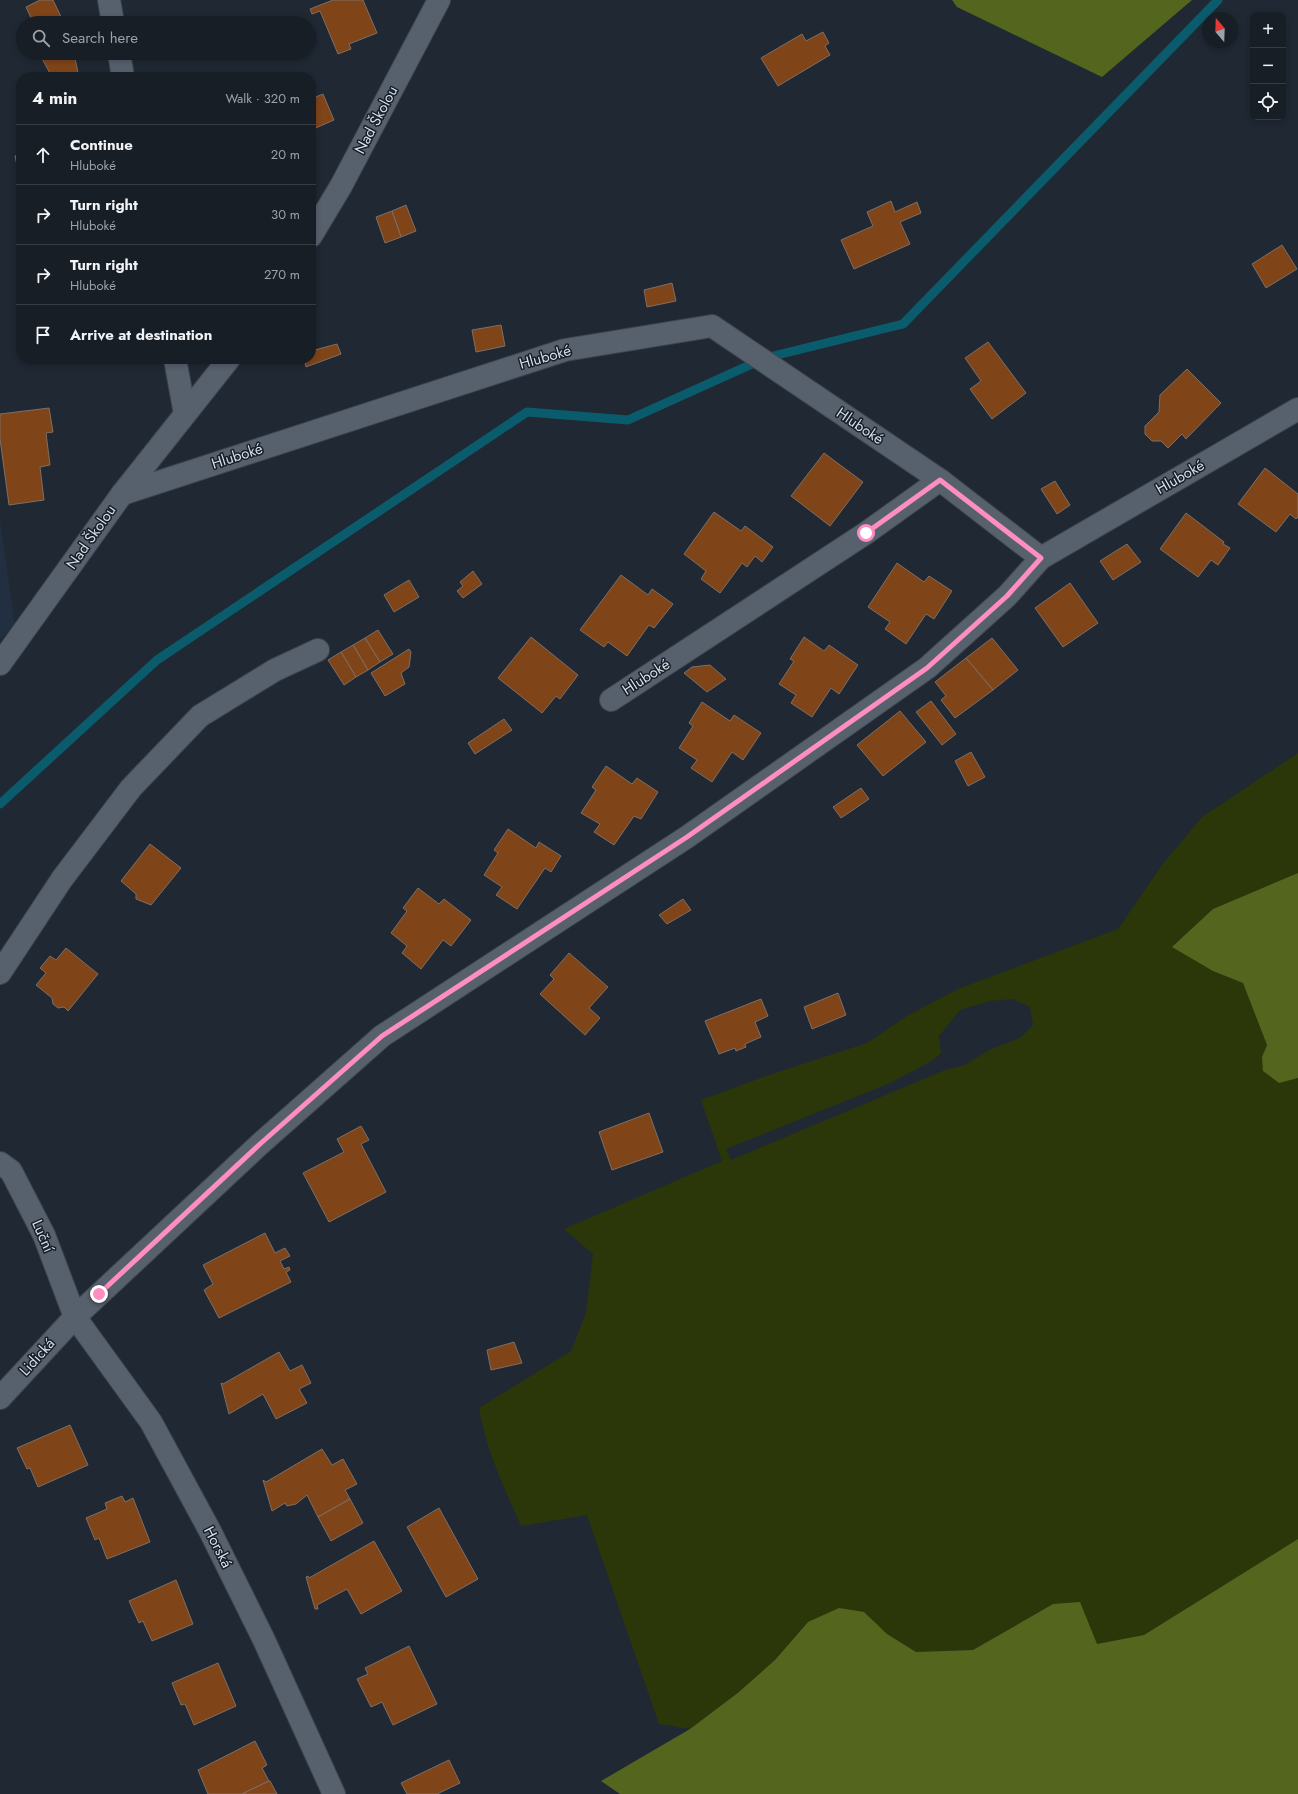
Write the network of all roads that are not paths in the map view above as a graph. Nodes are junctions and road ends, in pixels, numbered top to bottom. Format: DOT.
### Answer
graph roads {
  1 [pos="109,0"];
  2 [pos="438,1"];
  3 [pos="112,16"];
  4 [pos="120,60"];
  5 [pos="122,72"];
  6 [pos="316,228"];
  7 [pos="176,364"];
  8 [pos="225,364"];
  9 [pos="1298,409"];
  10 [pos="186,414"];
  11 [pos="940,480"];
  12 [pos="122,494"];
  13 [pos="1041,558"];
  14 [pos="318,650"];
  15 [pos="0,664"];
  16 [pos="611,700"];
  17 [pos="0,973"];
  18 [pos="0,1162"];
  19 [pos="75,1317"];
  20 [pos="0,1398"];
  21 [pos="334,1794"];
  1 -- 3 [label="street"];
  2 -- 6 [label="street, Nad Školou"];
  4 -- 5 [label="street"];
  7 -- 10 [label="street"];
  8 -- 10 [label="street, Nad Školou"];
  9 -- 13 [label="street, Hluboké"];
  10 -- 12 [label="street, Nad Školou"];
  11 -- 12 [label="street, Hluboké"];
  11 -- 13 [label="street, Hluboké"];
  11 -- 16 [label="street, Hluboké"];
  12 -- 15 [label="street, Nad Školou"];
  13 -- 19 [label="street, Hluboké"];
  14 -- 17 [label="street"];
  18 -- 19 [label="street, Luční"];
  19 -- 20 [label="street, Lidická"];
  19 -- 21 [label="street, Horská"];
}
